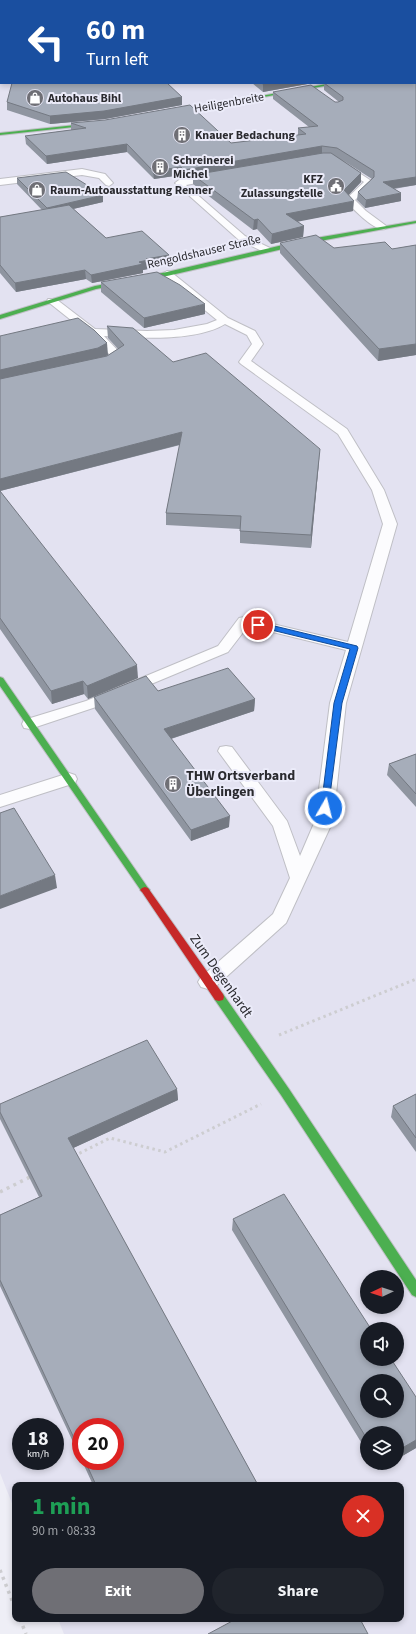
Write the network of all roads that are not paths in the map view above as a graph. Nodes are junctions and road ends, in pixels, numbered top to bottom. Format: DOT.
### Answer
graph roads {
  1 [pos="336,84"];
  2 [pos="158,115"];
  3 [pos="112,122"];
  4 [pos="0,134"];
  5 [pos="333,159"];
  6 [pos="225,175"];
  7 [pos="0,182"];
  8 [pos="109,183"];
  9 [pos="416,222"];
  10 [pos="382,227"];
  11 [pos="267,250"];
  12 [pos="167,274"];
  13 [pos="52,301"];
  14 [pos="1,316"];
  15 [pos="224,320"];
  16 [pos="79,322"];
  17 [pos="64,325"];
  18 [pos="92,332"];
  19 [pos="96,366"];
  20 [pos="354,648"];
  21 [pos="0,680"];
  22 [pos="30,724"];
  23 [pos="226,751"];
  24 [pos="69,779"];
  25 [pos="0,801"];
  26 [pos="299,878"];
  27 [pos="208,982"];
  28 [pos="412,1277"];
  1 -- 2 [label="street, Heiligenbreite"];
  3 -- 4 [label="street"];
  5 -- 10 [label="lane"];
  6 -- 11 [label="lane"];
  7 -- 8 [label="lane"];
  9 -- 10 [label="street, Rengoldshauser Straße"];
  10 -- 11 [label="street, Rengoldshauser Straße"];
  11 -- 12 [label="street, Rengoldshauser Straße"];
  12 -- 13 [label="street, Rengoldshauser Straße"];
  12 -- 15 [label="lane"];
  13 -- 14 [label="street, Rengoldshauser Straße"];
  13 -- 16 [label="lane"];
  15 -- 18 [label="lane"];
  15 -- 20 [label="lane"];
  16 -- 17 [label="lane"];
  16 -- 18 [label="lane"];
  18 -- 19 [label="lane"];
  20 -- 22 [label="lane"];
  20 -- 26 [label="lane"];
  21 -- 22 [label="street, Zum Degenhardt"];
  22 -- 24 [label="street, Zum Degenhardt"];
  23 -- 26 [label="lane"];
  24 -- 25 [label="lane"];
  24 -- 27 [label="street, Zum Degenhardt"];
  26 -- 27 [label="lane"];
  27 -- 28 [label="street, Zum Degenhardt"];
}
